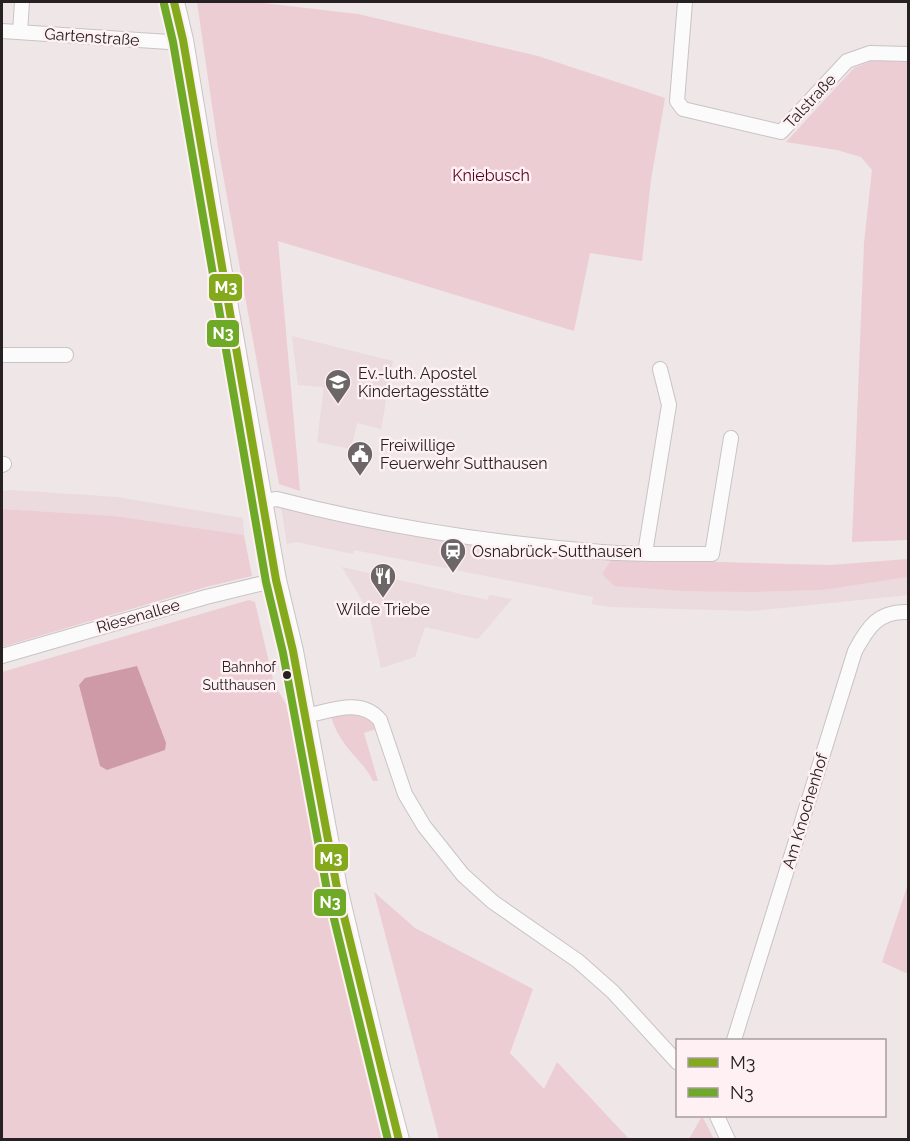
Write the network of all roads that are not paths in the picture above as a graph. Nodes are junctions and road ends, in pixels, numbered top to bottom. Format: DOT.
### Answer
graph roads {
  1 [pos="22,2"];
  2 [pos="174,2"];
  3 [pos="685,2"];
  4 [pos="2,31"];
  5 [pos="20,32"];
  6 [pos="183,40"];
  7 [pos="909,54"];
  8 [pos="2,355"];
  9 [pos="66,355"];
  10 [pos="660,369"];
  11 [pos="731,438"];
  12 [pos="261,501"];
  13 [pos="645,553"];
  14 [pos="276,580"];
  15 [pos="909,612"];
  16 [pos="2,656"];
  17 [pos="306,716"];
  18 [pos="735,1039"];
  19 [pos="676,1061"];
  20 [pos="717,1117"];
  21 [pos="399,1140"];
  22 [pos="728,1140"];
  1 -- 5 [label="street"];
  2 -- 6 [label="street"];
  3 -- 7 [label="street, Talstraße"];
  4 -- 5 [label="street, Gartenstraße"];
  5 -- 6 [label="street, Gartenstraße"];
  6 -- 12 [label="street"];
  8 -- 9 [label="street"];
  10 -- 13 [label="street"];
  11 -- 13 [label="street"];
  12 -- 13 [label="street"];
  12 -- 14 [label="street"];
  14 -- 16 [label="street, Riesenallee"];
  14 -- 17 [label="street"];
  15 -- 18 [label="street, Am Knochenhof"];
  17 -- 19 [label="street"];
  17 -- 21 [label="street"];
  20 -- 22 [label="street"];
}
